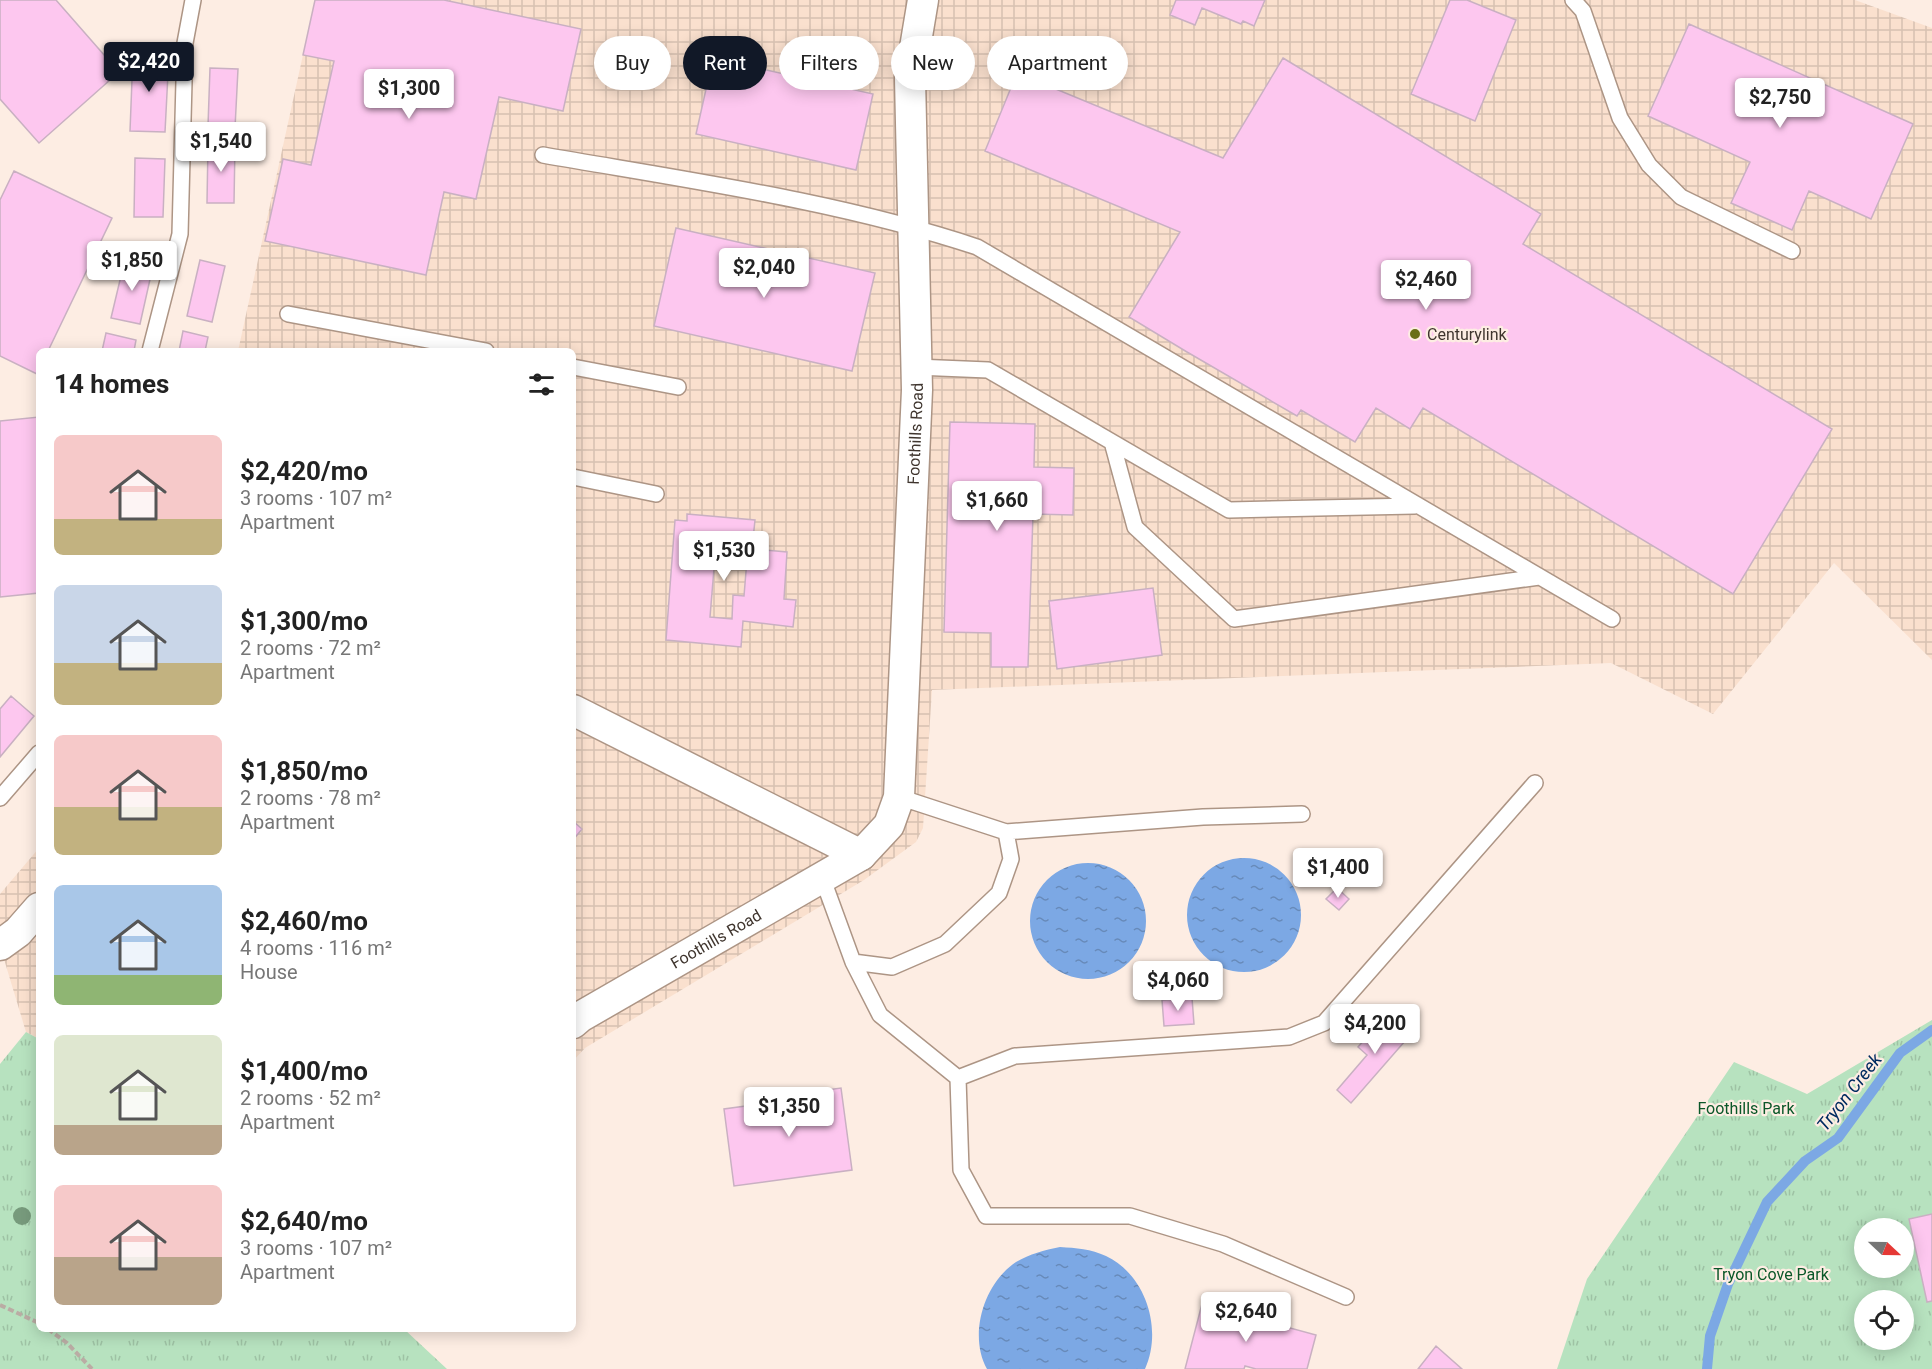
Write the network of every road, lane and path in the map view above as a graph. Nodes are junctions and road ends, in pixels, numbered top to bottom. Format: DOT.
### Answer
graph roads {
  1 [pos="193,0"];
  2 [pos="922,0"];
  3 [pos="1573,0"];
  4 [pos="543,155"];
  5 [pos="913,226"];
  6 [pos="1792,250"];
  7 [pos="288,314"];
  8 [pos="151,348"];
  9 [pos="470,348"];
  10 [pos="916,367"];
  11 [pos="576,368"];
  12 [pos="678,387"];
  13 [pos="1113,442"];
  14 [pos="576,478"];
  15 [pos="656,494"];
  16 [pos="1415,506"];
  17 [pos="1539,577"];
  18 [pos="1612,619"];
  19 [pos="576,712"];
  20 [pos="36,756"];
  21 [pos="1535,783"];
  22 [pos="899,797"];
  23 [pos="0,798"];
  24 [pos="1302,814"];
  25 [pos="1006,832"];
  26 [pos="861,855"];
  27 [pos="822,877"];
  28 [pos="36,911"];
  29 [pos="0,945"];
  30 [pos="853,962"];
  31 [pos="576,1020"];
  32 [pos="958,1078"];
  33 [pos="1346,1297"];
  34 [pos="0,1305"];
  35 [pos="36,1322"];
  36 [pos="52,1332"];
  37 [pos="92,1369"];
  1 -- 8 [label="lane"];
  2 -- 5 [label="street, Foothills Road"];
  3 -- 6 [label="lane"];
  4 -- 5 [label="lane"];
  5 -- 10 [label="street, Foothills Road"];
  5 -- 16 [label="lane"];
  7 -- 9 [label="lane"];
  10 -- 13 [label="lane"];
  10 -- 22 [label="street, Foothills Road"];
  11 -- 12 [label="lane"];
  13 -- 16 [label="lane"];
  13 -- 17 [label="lane"];
  14 -- 15 [label="lane"];
  16 -- 17 [label="lane"];
  17 -- 18 [label="lane"];
  19 -- 26 [label="street"];
  20 -- 23 [label="lane"];
  21 -- 32 [label="lane"];
  22 -- 25 [label="lane"];
  22 -- 26 [label="street, Foothills Road"];
  24 -- 25 [label="lane"];
  25 -- 30 [label="lane"];
  26 -- 27 [label="street, Foothills Road"];
  27 -- 30 [label="lane"];
  27 -- 31 [label="street, Foothills Road"];
  28 -- 29 [label="street"];
  30 -- 32 [label="lane"];
  32 -- 33 [label="lane"];
  34 -- 35 [label="path"];
  36 -- 37 [label="path"];
}
